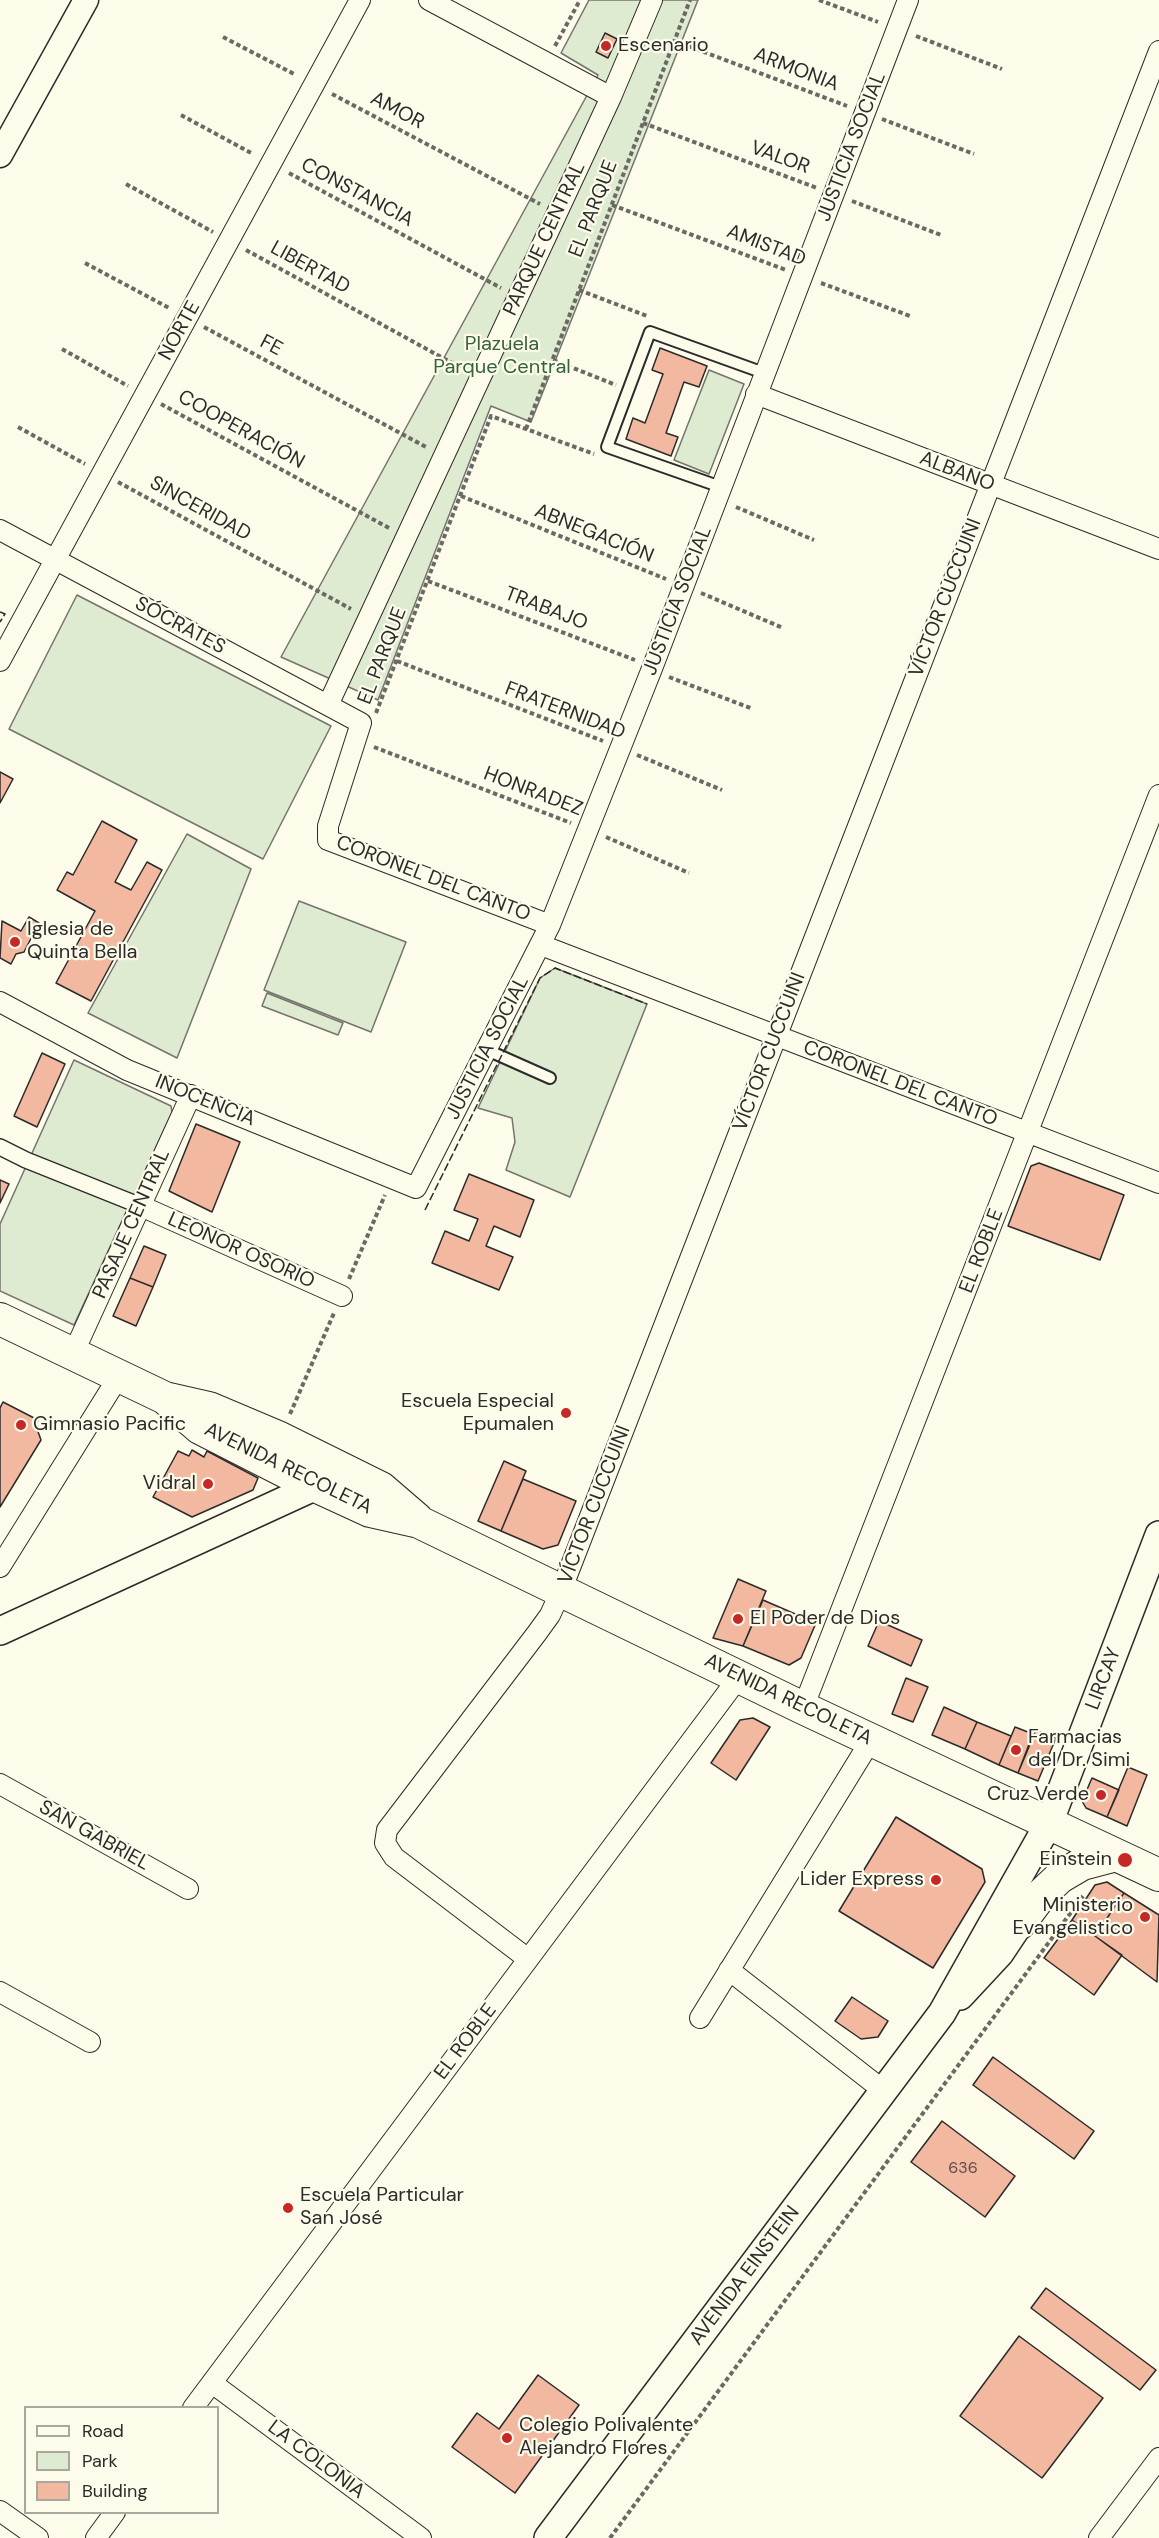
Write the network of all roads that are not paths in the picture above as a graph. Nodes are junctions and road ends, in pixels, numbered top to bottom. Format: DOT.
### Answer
graph roads {
  1 [pos="86,0"];
  2 [pos="360,0"];
  3 [pos="429,0"];
  4 [pos="652,0"];
  5 [pos="909,0"];
  6 [pos="1159,51"];
  7 [pos="611,97"];
  8 [pos="0,155"];
  9 [pos="764,373"];
  10 [pos="756,394"];
  11 [pos="990,484"];
  12 [pos="721,487"];
  13 [pos="0,530"];
  14 [pos="1159,549"];
  15 [pos="55,560"];
  16 [pos="0,662"];
  17 [pos="328,705"];
  18 [pos="367,723"];
  19 [pos="1159,795"];
  20 [pos="550,925"];
  21 [pos="541,945"];
  22 [pos="0,1002"];
  23 [pos="776,1037"];
  24 [pos="487,1050"];
  25 [pos="550,1078"];
  26 [pos="191,1095"];
  27 [pos="1028,1132"];
  28 [pos="0,1147"];
  29 [pos="1159,1183"];
  30 [pos="416,1188"];
  31 [pos="141,1206"];
  32 [pos="342,1296"];
  33 [pos="0,1319"];
  34 [pos="73,1354"];
  35 [pos="119,1376"];
  36 [pos="165,1398"];
  37 [pos="348,1471"];
  38 [pos="314,1486"];
  39 [pos="420,1522"];
  40 [pos="1159,1535"];
  41 [pos="0,1567"];
  42 [pos="561,1591"];
  43 [pos="0,1631"];
  44 [pos="739,1677"];
  45 [pos="803,1708"];
  46 [pos="871,1740"];
  47 [pos="0,1784"];
  48 [pos="1049,1823"];
  49 [pos="1116,1855"];
  50 [pos="1159,1875"];
  51 [pos="188,1889"];
  52 [pos="1020,1923"];
  53 [pos="528,1959"];
  54 [pos="729,1970"];
  55 [pos="0,1992"];
  56 [pos="942,2013"];
  57 [pos="700,2018"];
  58 [pos="90,2042"];
  59 [pos="884,2091"];
  60 [pos="212,2383"];
  61 [pos="195,2406"];
  62 [pos="1159,2458"];
  63 [pos="0,2511"];
  64 [pos="114,2514"];
  65 [pos="38,2538"];
  66 [pos="96,2538"];
  67 [pos="421,2538"];
  68 [pos="548,2538"];
  69 [pos="1099,2538"];
  1 -- 8 [label="street"];
  2 -- 15 [label="street, NORTE"];
  3 -- 7 [label="street"];
  4 -- 7 [label="street, PARQUE CENTRAL"];
  5 -- 9 [label="street, JUSTICIA SOCIAL"];
  6 -- 11 [label="street, VÍCTOR CUCCUINI"];
  7 -- 17 [label="street, PARQUE CENTRAL"];
  9 -- 10 [label="street, JUSTICIA SOCIAL"];
  9 -- 12 [label="lane"];
  10 -- 11 [label="street, ALBANO"];
  10 -- 12 [label="street, JUSTICIA SOCIAL"];
  11 -- 14 [label="street, ALBANO"];
  11 -- 23 [label="street, VÍCTOR CUCCUINI"];
  12 -- 20 [label="street, JUSTICIA SOCIAL"];
  13 -- 15 [label="street, SÓCRATES"];
  15 -- 16 [label="street, NORTE"];
  15 -- 17 [label="street, SÓCRATES"];
  17 -- 18 [label="street, SÓCRATES"];
  18 -- 20 [label="street, CORONEL DEL CANTO"];
  19 -- 27 [label="street, EL ROBLE"];
  20 -- 21 [label="street, JUSTICIA SOCIAL"];
  21 -- 23 [label="street, CORONEL DEL CANTO"];
  21 -- 24 [label="street, JUSTICIA SOCIAL"];
  22 -- 26 [label="street, INOCENCIA"];
  23 -- 27 [label="street, CORONEL DEL CANTO"];
  23 -- 42 [label="street, VÍCTOR CUCCUINI"];
  24 -- 25 [label="lane"];
  24 -- 30 [label="street, JUSTICIA SOCIAL"];
  26 -- 30 [label="street, INOCENCIA"];
  26 -- 31 [label="street, PASAJE CENTRAL"];
  27 -- 29 [label="street, CORONEL DEL CANTO"];
  27 -- 45 [label="street, EL ROBLE"];
  28 -- 31 [label="street"];
  31 -- 32 [label="street, LEONOR OSORIO"];
  31 -- 34 [label="street, PASAJE CENTRAL"];
  33 -- 34 [label="main road, AVENIDA RECOLETA"];
  34 -- 35 [label="main road, AVENIDA RECOLETA"];
  35 -- 36 [label="main road, AVENIDA RECOLETA"];
  35 -- 41 [label="street"];
  36 -- 37 [label="main road, AVENIDA RECOLETA"];
  36 -- 38 [label="main road, AVENIDA RECOLETA"];
  37 -- 38 [label="main road"];
  37 -- 39 [label="main road, AVENIDA RECOLETA"];
  38 -- 39 [label="main road, AVENIDA RECOLETA"];
  38 -- 43 [label="main road"];
  39 -- 42 [label="main road, AVENIDA RECOLETA"];
  40 -- 48 [label="main road, LIRCAY"];
  42 -- 44 [label="main road, AVENIDA RECOLETA"];
  42 -- 53 [label="street, VÍCTOR CUCCUINI"];
  44 -- 45 [label="main road, AVENIDA RECOLETA"];
  44 -- 53 [label="street, EL ROBLE"];
  45 -- 46 [label="main road, AVENIDA RECOLETA"];
  46 -- 48 [label="main road, AVENIDA RECOLETA"];
  46 -- 54 [label="street"];
  47 -- 51 [label="street, SAN GABRIEL"];
  48 -- 49 [label="main road, AVENIDA RECOLETA"];
  48 -- 52 [label="main road, AVENIDA EINSTEIN"];
  48 -- 56 [label="main road, AVENIDA EINSTEIN"];
  49 -- 50 [label="main road, AVENIDA RECOLETA"];
  49 -- 52 [label="main road"];
  52 -- 56 [label="main road, AVENIDA EINSTEIN"];
  53 -- 60 [label="street, EL ROBLE"];
  54 -- 57 [label="street"];
  54 -- 59 [label="street"];
  55 -- 58 [label="street"];
  56 -- 59 [label="main road, AVENIDA EINSTEIN"];
  59 -- 68 [label="main road, AVENIDA EINSTEIN"];
  60 -- 61 [label="street, EL ROBLE"];
  60 -- 67 [label="street, LA COLONIA"];
  62 -- 69 [label="street"];
  63 -- 65 [label="street"];
  64 -- 66 [label="street"];
}
